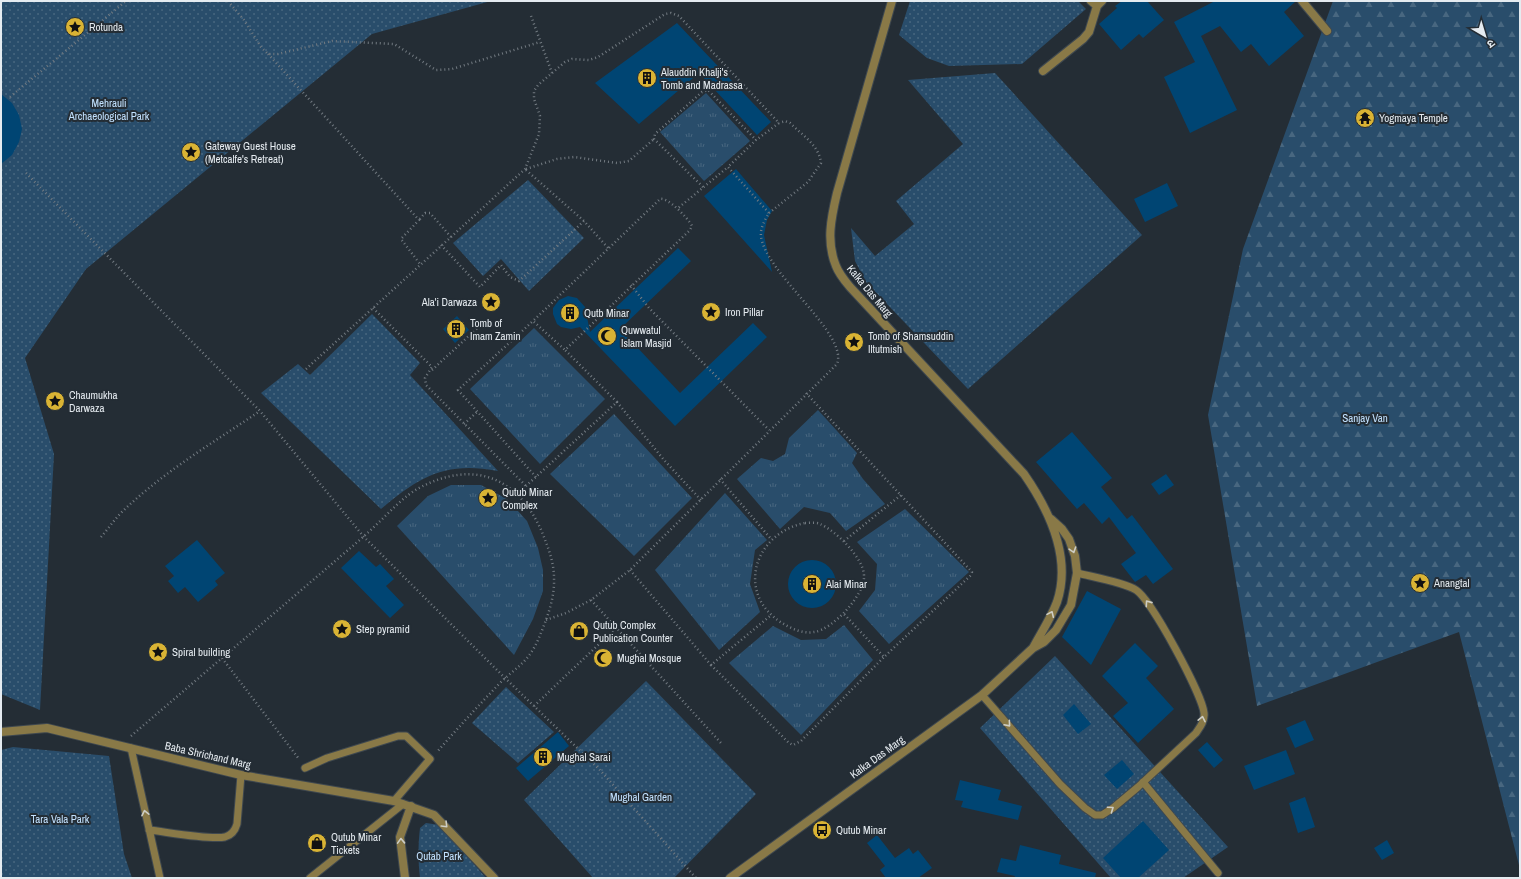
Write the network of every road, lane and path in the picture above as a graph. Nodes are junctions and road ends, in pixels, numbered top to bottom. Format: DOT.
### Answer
graph roads {
  1 [pos="126,1"];
  2 [pos="228,1"];
  3 [pos="892,1"];
  4 [pos="1302,1"];
  5 [pos="1097,3"];
  6 [pos="531,16"];
  7 [pos="1327,31"];
  8 [pos="540,42"];
  9 [pos="268,54"];
  10 [pos="1043,71"];
  11 [pos="552,73"];
  12 [pos="10,97"];
  13 [pos="779,123"];
  14 [pos="654,139"];
  15 [pos="756,140"];
  16 [pos="728,166"];
  17 [pos="526,169"];
  18 [pos="26,173"];
  19 [pos="703,187"];
  20 [pos="677,209"];
  21 [pos="769,213"];
  22 [pos="419,220"];
  23 [pos="584,221"];
  24 [pos="451,237"];
  25 [pos="441,245"];
  26 [pos="608,248"];
  27 [pos="420,264"];
  28 [pos="631,285"];
  29 [pos="374,308"];
  30 [pos="533,321"];
  31 [pos="484,322"];
  32 [pos="564,350"];
  33 [pos="306,369"];
  34 [pos="432,370"];
  35 [pos="806,393"];
  36 [pos="617,402"];
  37 [pos="260,412"];
  38 [pos="477,412"];
  39 [pos="464,424"];
  40 [pos="769,430"];
  41 [pos="536,477"];
  42 [pos="720,479"];
  43 [pos="526,486"];
  44 [pos="901,495"];
  45 [pos="519,496"];
  46 [pos="701,500"];
  47 [pos="1050,518"];
  48 [pos="364,537"];
  49 [pos="101,538"];
  50 [pos="771,539"];
  51 [pos="844,541"];
  52 [pos="630,570"];
  53 [pos="1077,573"];
  54 [pos="591,600"];
  55 [pos="844,614"];
  56 [pos="770,616"];
  57 [pos="546,620"];
  58 [pos="616,628"];
  59 [pos="1033,648"];
  60 [pos="884,657"];
  61 [pos="222,658"];
  62 [pos="711,665"];
  63 [pos="505,678"];
  64 [pos="982,695"];
  65 [pos="534,706"];
  66 [pos="2,730"];
  67 [pos="720,743"];
  68 [pos="120,745"];
  69 [pos="131,748"];
  70 [pos="430,759"];
  71 [pos="305,768"];
  72 [pos="241,775"];
  73 [pos="1143,782"];
  74 [pos="394,800"];
  75 [pos="407,805"];
  76 [pos="149,830"];
  77 [pos="1218,873"];
  78 [pos="160,878"];
  79 [pos="310,878"];
  80 [pos="405,878"];
  81 [pos="494,878"];
  82 [pos="696,878"];
  83 [pos="730,878"];
  1 -- 12 [label="path"];
  2 -- 9 [label="path"];
  3 -- 47 [label="street, Kalka Das Marg"];
  4 -- 7 [label="street"];
  5 -- 10 [label="street"];
  6 -- 8 [label="path"];
  8 -- 9 [label="path"];
  8 -- 11 [label="path"];
  9 -- 22 [label="path"];
  11 -- 13 [label="path"];
  11 -- 17 [label="path"];
  13 -- 15 [label="path"];
  13 -- 21 [label="path"];
  14 -- 15 [label="path"];
  14 -- 17 [label="path"];
  14 -- 19 [label="path"];
  15 -- 16 [label="path"];
  16 -- 19 [label="path"];
  16 -- 21 [label="path"];
  17 -- 23 [label="path"];
  17 -- 24 [label="path"];
  18 -- 37 [label="path"];
  19 -- 20 [label="path"];
  20 -- 26 [label="path"];
  20 -- 28 [label="path"];
  21 -- 35 [label="path"];
  22 -- 24 [label="path"];
  22 -- 27 [label="path"];
  23 -- 25 [label="path"];
  23 -- 26 [label="path"];
  24 -- 25 [label="path"];
  25 -- 27 [label="path"];
  26 -- 30 [label="path"];
  27 -- 29 [label="path"];
  28 -- 32 [label="path"];
  28 -- 40 [label="path"];
  29 -- 33 [label="path"];
  29 -- 34 [label="path"];
  30 -- 32 [label="path"];
  30 -- 38 [label="path"];
  31 -- 34 [label="path"];
  32 -- 36 [label="path"];
  34 -- 39 [label="path"];
  35 -- 40 [label="path"];
  35 -- 44 [label="path"];
  36 -- 41 [label="path"];
  36 -- 46 [label="path"];
  37 -- 48 [label="path"];
  37 -- 49 [label="path"];
  38 -- 39 [label="path"];
  38 -- 41 [label="path"];
  39 -- 43 [label="path"];
  40 -- 42 [label="path"];
  41 -- 43 [label="path"];
  42 -- 46 [label="path"];
  42 -- 50 [label="path"];
  43 -- 45 [label="path"];
  44 -- 51 [label="path"];
  44 -- 60 [label="path"];
  45 -- 48 [label="path"];
  45 -- 57 [label="path"];
  46 -- 52 [label="path"];
  47 -- 53 [label="street, Kalka Das Marg, one-way"];
  59 -- 47 [label="street, Kalka Das Marg, one-way"];
  48 -- 61 [label="path"];
  48 -- 63 [label="path"];
  50 -- 51 [label="path"];
  50 -- 56 [label="path"];
  51 -- 55 [label="path"];
  52 -- 54 [label="path"];
  52 -- 62 [label="path"];
  53 -- 59 [label="street, Kalka Das Marg"];
  73 -- 53 [label="lane, one-way"];
  54 -- 57 [label="path"];
  54 -- 67 [label="path"];
  55 -- 56 [label="path"];
  55 -- 60 [label="path"];
  56 -- 62 [label="path"];
  57 -- 63 [label="path"];
  58 -- 65 [label="path"];
  59 -- 64 [label="street, Kalka Das Marg"];
  60 -- 62 [label="path"];
  61 -- 68 [label="path"];
  61 -- 71 [label="path"];
  63 -- 70 [label="path"];
  63 -- 82 [label="path"];
  64 -- 73 [label="lane, one-way"];
  64 -- 83 [label="street, Kalka Das Marg"];
  66 -- 68 [label="street, Baba Shrichand Marg"];
  68 -- 69 [label="street, Baba Shrichand Marg"];
  69 -- 72 [label="street, Baba Shrichand Marg"];
  76 -- 69 [label="lane, one-way"];
  70 -- 71 [label="lane"];
  70 -- 74 [label="lane"];
  72 -- 74 [label="street, Baba Shrichand Marg"];
  72 -- 76 [label="lane"];
  73 -- 77 [label="lane"];
  74 -- 75 [label="street, Baba Shrichand Marg"];
  75 -- 79 [label="lane"];
  80 -- 75 [label="street, one-way"];
  75 -- 81 [label="street, Baba Shrichand Marg, one-way"];
  76 -- 78 [label="lane"];
}
